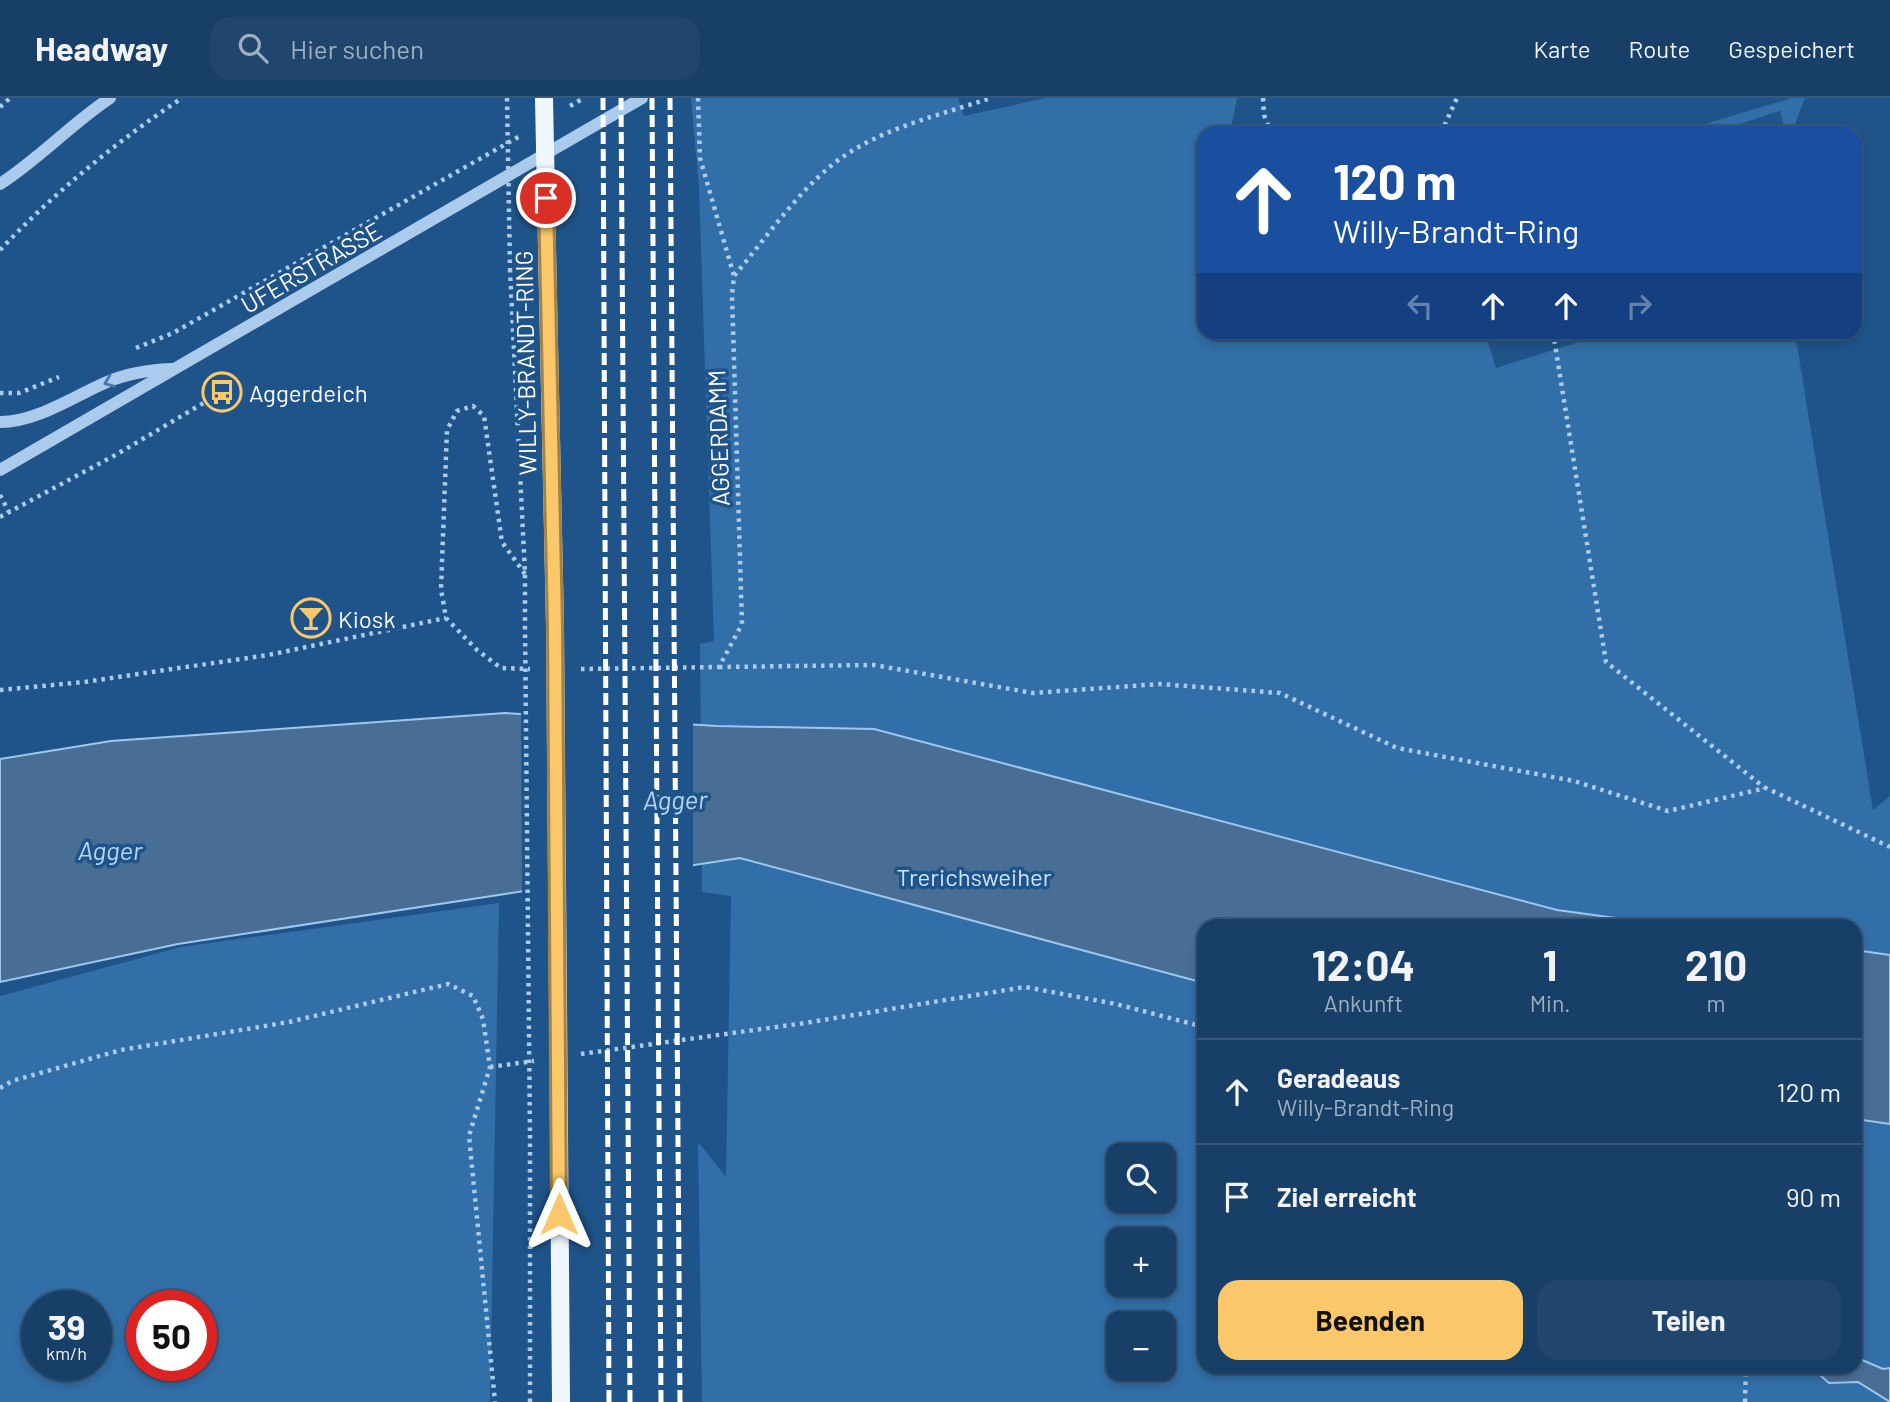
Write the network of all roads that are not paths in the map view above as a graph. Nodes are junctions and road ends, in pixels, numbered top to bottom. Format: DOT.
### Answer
graph roads {
  1 [pos="110,98"];
  2 [pos="544,98"];
  3 [pos="642,98"];
  4 [pos="19,172"];
  5 [pos="0,184"];
  6 [pos="0,194"];
  7 [pos="175,369"];
  8 [pos="0,422"];
  9 [pos="0,470"];
  10 [pos="561,1402"];
  1 -- 4 [label="street"];
  2 -- 10 [label="main road, WILLY-BRANDT-RING, bridge"];
  3 -- 7 [label="street, UFERSTRASSE"];
  4 -- 5 [label="street"];
  4 -- 6 [label="street"];
  7 -- 8 [label="street, one-way"];
  7 -- 9 [label="street, UFERSTRASSE"];
}
